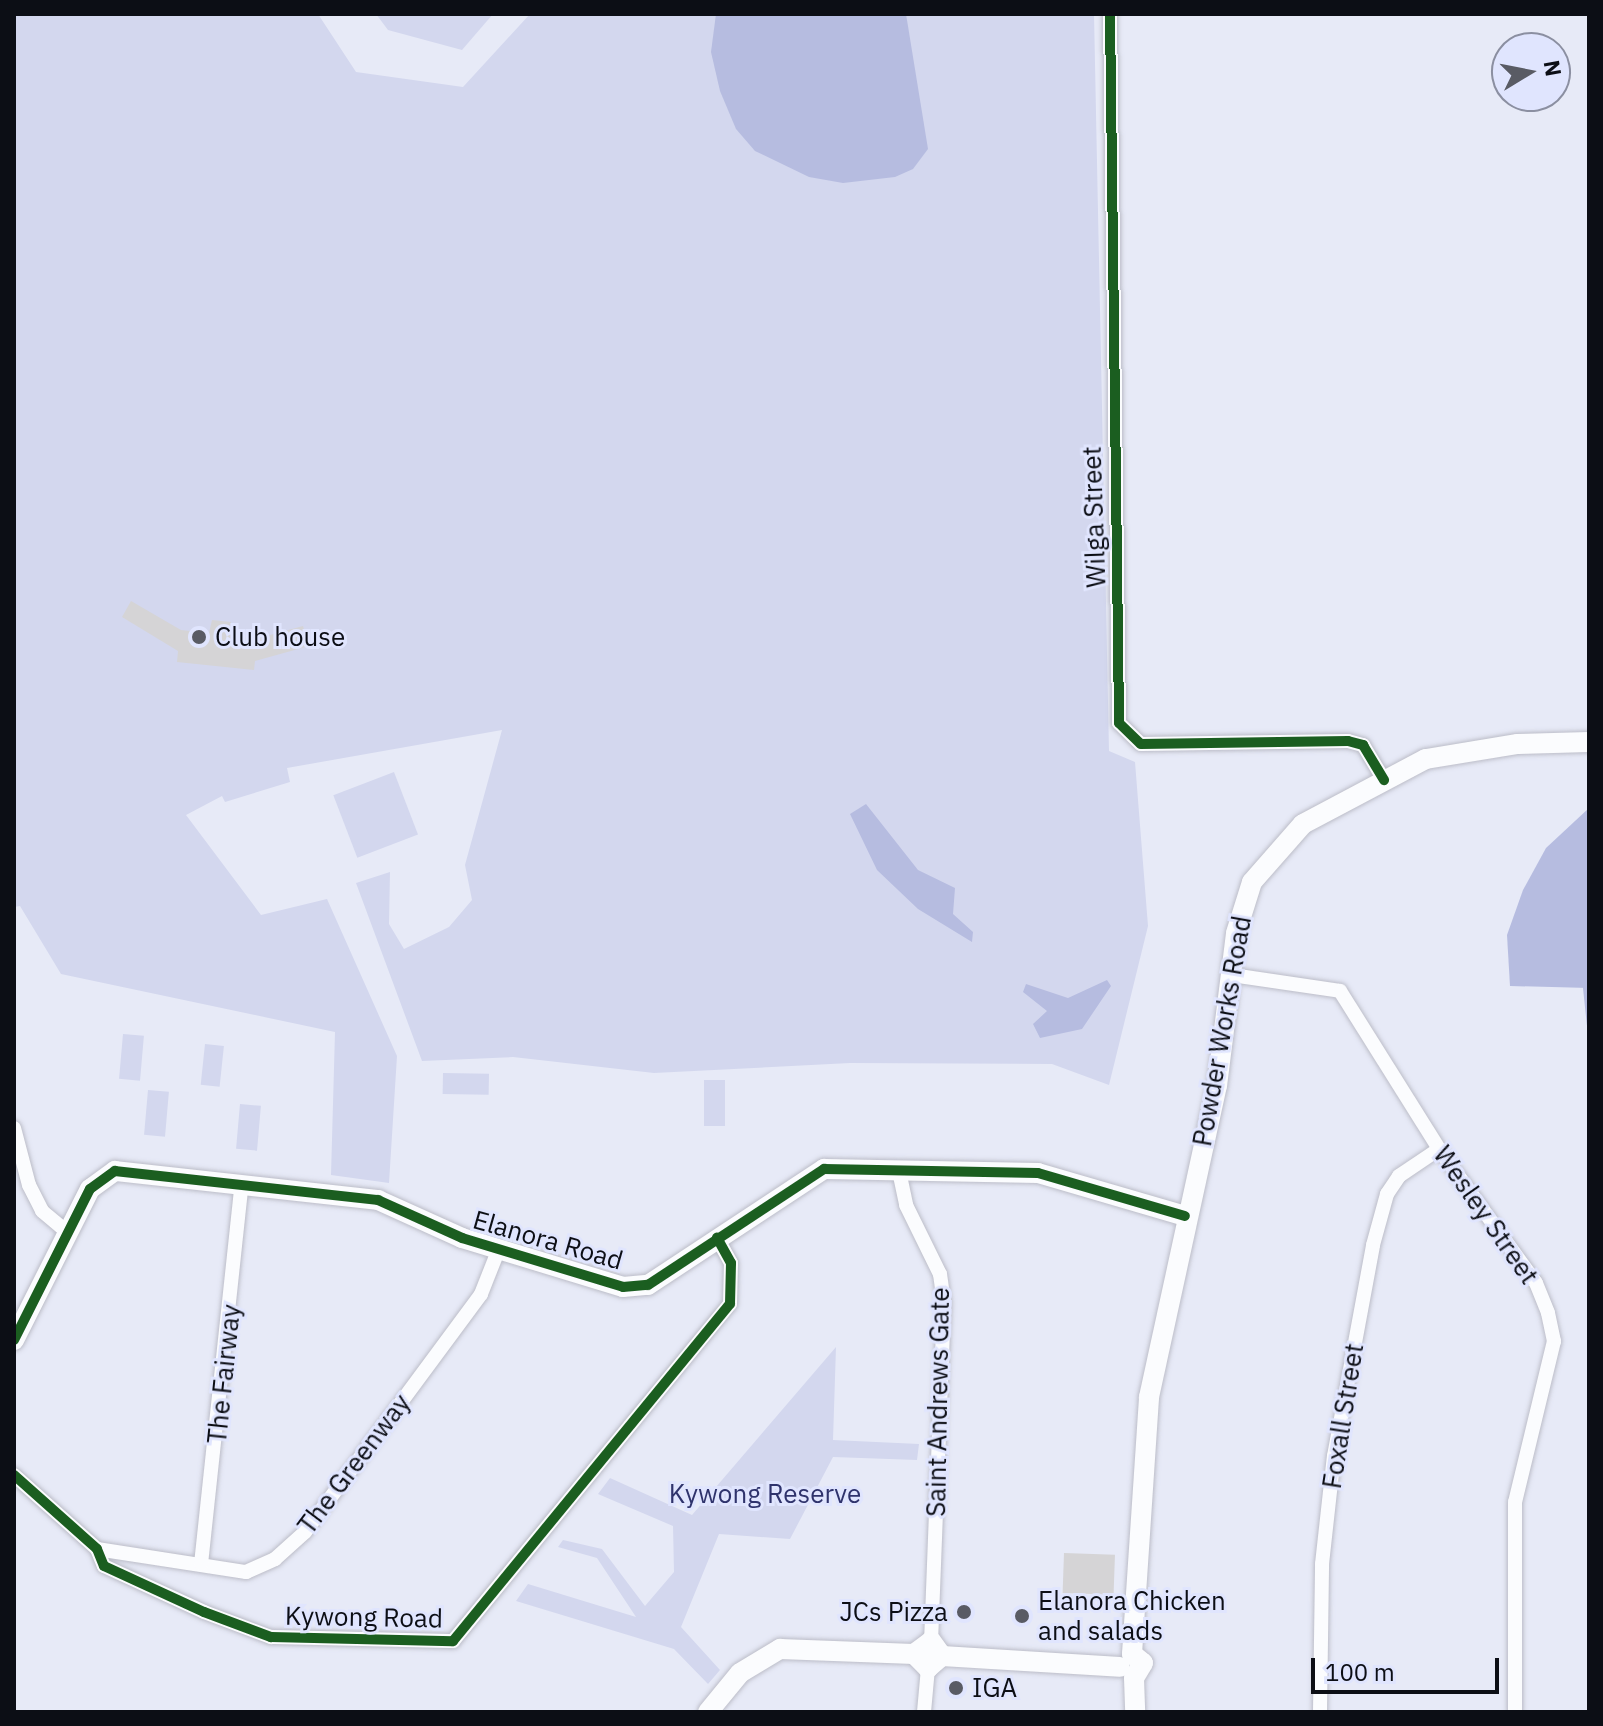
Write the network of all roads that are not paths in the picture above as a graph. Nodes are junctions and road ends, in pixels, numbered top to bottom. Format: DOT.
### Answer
graph roads {
  1 [pos="1110,14"];
  2 [pos="1589,742"];
  3 [pos="1384,780"];
  4 [pos="1232,975"];
  5 [pos="14,1128"];
  6 [pos="1439,1149"];
  7 [pos="899,1171"];
  8 [pos="242,1183"];
  9 [pos="1185,1216"];
  10 [pos="67,1232"];
  11 [pos="717,1238"];
  12 [pos="498,1251"];
  13 [pos="14,1340"];
  14 [pos="14,1475"];
  15 [pos="97,1549"];
  16 [pos="201,1564"];
  17 [pos="929,1655"];
  18 [pos="1128,1666"];
  19 [pos="708,1712"];
  20 [pos="924,1712"];
  21 [pos="1135,1712"];
  22 [pos="1320,1712"];
  23 [pos="1515,1712"];
  1 -- 3 [label="street, Wilga Street"];
  2 -- 3 [label="street, Powder Works Road"];
  3 -- 4 [label="street, Powder Works Road"];
  4 -- 6 [label="street, Wesley Street"];
  4 -- 9 [label="street, Powder Works Road"];
  5 -- 10 [label="street"];
  6 -- 22 [label="street, Foxall Street"];
  6 -- 23 [label="street, Wesley Street"];
  7 -- 9 [label="street, Elanora Road"];
  7 -- 11 [label="street, Elanora Road"];
  7 -- 17 [label="street, Saint Andrews Gate"];
  8 -- 10 [label="street, Elanora Road"];
  8 -- 12 [label="street, Elanora Road"];
  8 -- 16 [label="street, The Fairway"];
  9 -- 18 [label="street, Powder Works Road"];
  10 -- 13 [label="street, Elanora Road"];
  11 -- 12 [label="street, Elanora Road"];
  11 -- 15 [label="street, Kywong Road"];
  12 -- 16 [label="street, The Greenway"];
  14 -- 15 [label="street, Kywong Road"];
  15 -- 16 [label="street, The Greenway"];
  17 -- 18 [label="street"];
  17 -- 19 [label="street"];
  17 -- 20 [label="street, Saint Andrews Gate"];
  18 -- 21 [label="street, Powder Works Road"];
}
